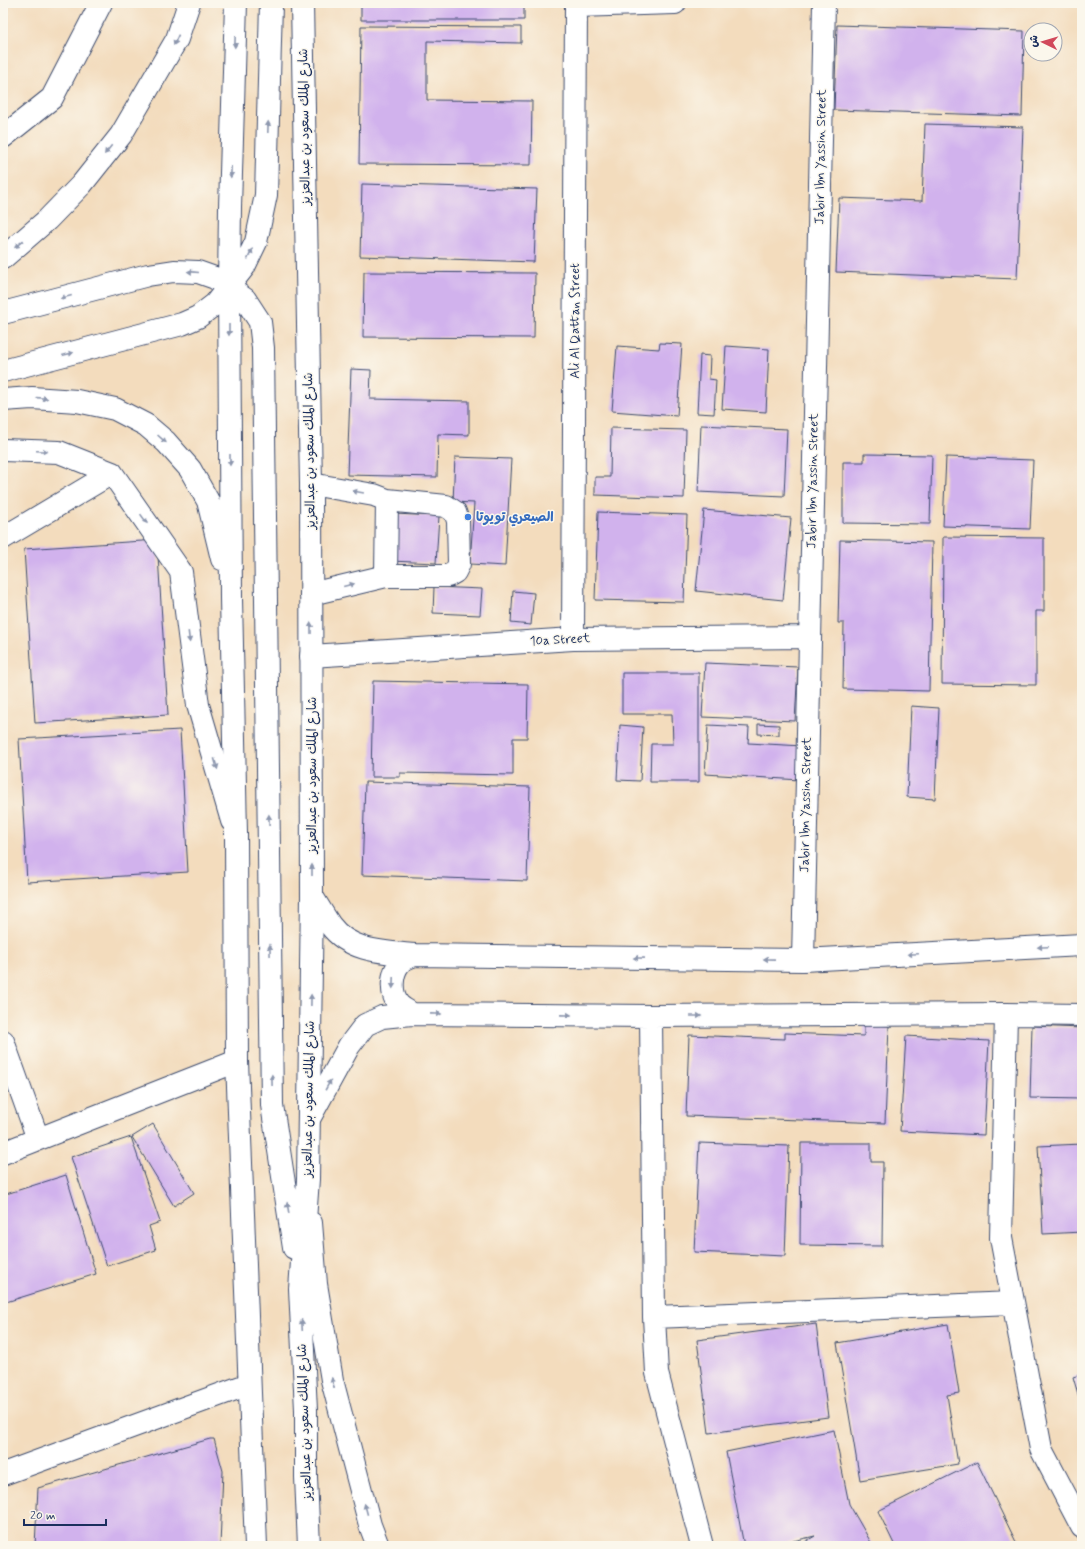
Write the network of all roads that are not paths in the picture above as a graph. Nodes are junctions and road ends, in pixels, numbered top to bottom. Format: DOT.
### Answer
graph roads {
  1 [pos="101,3"];
  2 [pos="189,3"];
  3 [pos="236,3"];
  4 [pos="271,3"];
  5 [pos="302,3"];
  6 [pos="676,3"];
  7 [pos="824,3"];
  8 [pos="576,5"];
  9 [pos="3,137"];
  10 [pos="3,258"];
  11 [pos="228,286"];
  12 [pos="3,313"];
  13 [pos="3,371"];
  14 [pos="3,400"];
  15 [pos="3,450"];
  16 [pos="112,473"];
  17 [pos="311,484"];
  18 [pos="387,500"];
  19 [pos="3,538"];
  20 [pos="386,576"];
  21 [pos="311,594"];
  22 [pos="231,598"];
  23 [pos="810,637"];
  24 [pos="573,639"];
  25 [pos="311,656"];
  26 [pos="236,833"];
  27 [pos="312,896"];
  28 [pos="1082,945"];
  29 [pos="415,955"];
  30 [pos="803,960"];
  31 [pos="412,1014"];
  32 [pos="1006,1014"];
  33 [pos="1082,1015"];
  34 [pos="651,1016"];
  35 [pos="3,1041"];
  36 [pos="237,1061"];
  37 [pos="309,1119"];
  38 [pos="38,1139"];
  39 [pos="3,1153"];
  40 [pos="308,1179"];
  41 [pos="300,1289"];
  42 [pos="1013,1303"];
  43 [pos="654,1317"];
  44 [pos="249,1384"];
  45 [pos="306,1410"];
  46 [pos="3,1474"];
  47 [pos="1082,1527"];
  48 [pos="256,1546"];
  49 [pos="309,1546"];
  50 [pos="320,1546"];
  51 [pos="378,1546"];
  52 [pos="702,1546"];
  1 -- 9 [label="street"];
  2 -- 10 [label="street, one-way"];
  3 -- 11 [label="street, one-way"];
  11 -- 4 [label="street, one-way"];
  5 -- 17 [label="street, شارع الملك سعود بن عبدالعزيز"];
  6 -- 8 [label="street"];
  7 -- 23 [label="street, Jabir Ibn Yassin Street"];
  8 -- 24 [label="street, Ali Al Qattan Street"];
  11 -- 12 [label="street, one-way"];
  13 -- 11 [label="street, one-way"];
  11 -- 22 [label="street, one-way"];
  41 -- 11 [label="street, one-way"];
  14 -- 22 [label="street, one-way"];
  15 -- 16 [label="street, one-way"];
  16 -- 19 [label="street"];
  16 -- 26 [label="street, one-way"];
  18 -- 17 [label="street, one-way"];
  17 -- 21 [label="street, شارع الملك سعود بن عبدالعزيز"];
  18 -- 20 [label="street"];
  18 -- 20 [label="street"];
  21 -- 20 [label="street, one-way"];
  25 -- 21 [label="street, شارع الملك سعود بن عبدالعزيز, one-way"];
  22 -- 26 [label="street"];
  23 -- 24 [label="street, 10a Street"];
  23 -- 30 [label="street, Jabir Ibn Yassin Street"];
  24 -- 25 [label="street, 10a Street"];
  27 -- 25 [label="street, شارع الملك سعود بن عبدالعزيز, one-way"];
  26 -- 36 [label="street"];
  27 -- 29 [label="street"];
  37 -- 27 [label="street, شارع الملك سعود بن عبدالعزيز, one-way"];
  28 -- 30 [label="street, one-way"];
  30 -- 29 [label="street, one-way"];
  29 -- 31 [label="street, one-way"];
  31 -- 34 [label="street, one-way"];
  37 -- 31 [label="street, one-way"];
  32 -- 33 [label="street"];
  34 -- 32 [label="street, one-way"];
  32 -- 42 [label="street"];
  34 -- 43 [label="street"];
  35 -- 38 [label="street"];
  36 -- 38 [label="street"];
  36 -- 44 [label="street"];
  37 -- 40 [label="street, شارع الملك سعود بن عبدالعزيز"];
  38 -- 39 [label="street"];
  40 -- 41 [label="street, شارع الملك سعود بن عبدالعزيز"];
  51 -- 40 [label="street, one-way"];
  45 -- 41 [label="street, شارع الملك سعود بن عبدالعزيز, one-way"];
  42 -- 43 [label="street"];
  42 -- 47 [label="street"];
  43 -- 52 [label="street"];
  44 -- 46 [label="street"];
  44 -- 48 [label="street"];
  45 -- 49 [label="street, شارع الملك سعود بن عبدالعزيز"];
  45 -- 50 [label="street"];
}
